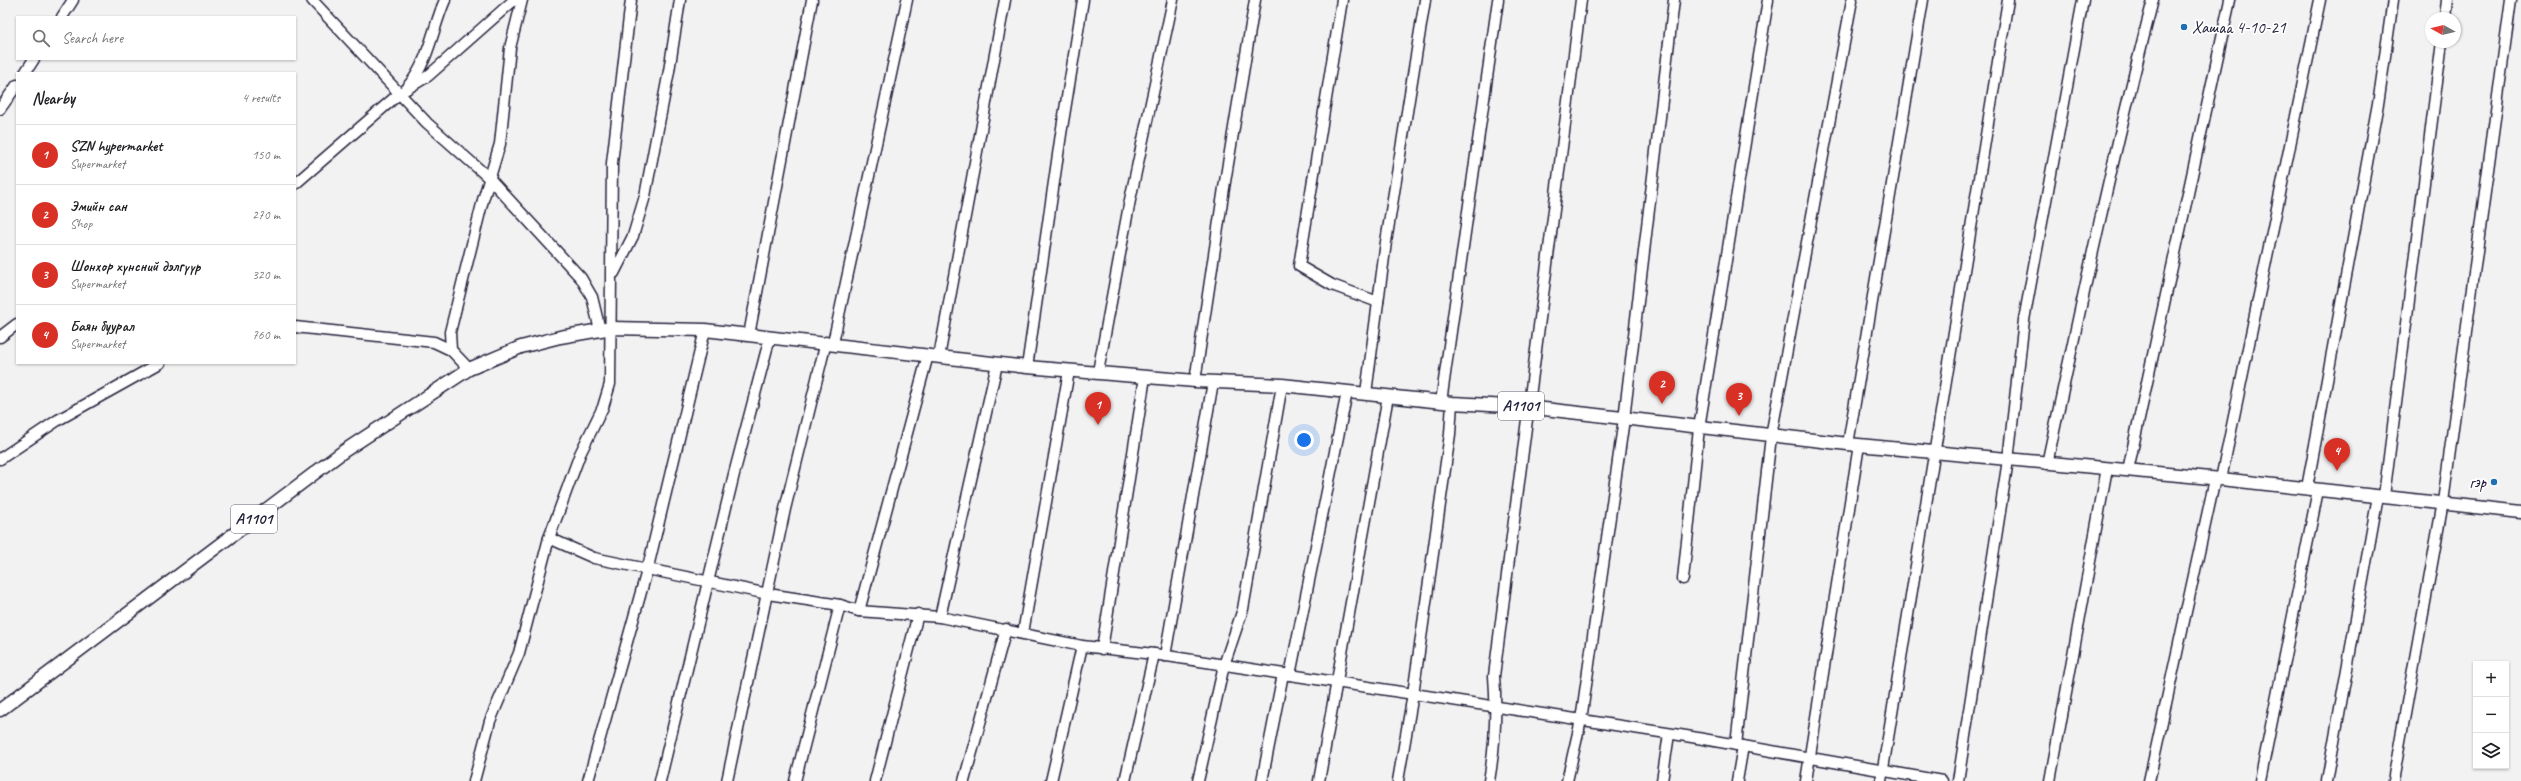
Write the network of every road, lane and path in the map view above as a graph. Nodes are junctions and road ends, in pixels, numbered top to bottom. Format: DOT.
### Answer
graph roads {
  1 [pos="73,0"];
  2 [pos="312,0"];
  3 [pos="445,0"];
  4 [pos="514,0"];
  5 [pos="522,0"];
  6 [pos="631,0"];
  7 [pos="680,0"];
  8 [pos="812,0"];
  9 [pos="906,0"];
  10 [pos="1005,0"];
  11 [pos="1083,0"];
  12 [pos="1173,0"];
  13 [pos="1255,0"];
  14 [pos="1342,0"];
  15 [pos="1425,0"];
  16 [pos="1498,0"];
  17 [pos="1581,0"];
  18 [pos="1674,0"];
  19 [pos="1768,0"];
  20 [pos="1852,0"];
  21 [pos="1923,0"];
  22 [pos="2008,0"];
  23 [pos="2083,0"];
  24 [pos="2153,0"];
  25 [pos="2230,0"];
  26 [pos="2320,0"];
  27 [pos="2393,0"];
  28 [pos="2447,0"];
  29 [pos="2511,0"];
  30 [pos="2446,12"];
  31 [pos="63,16"];
  32 [pos="2441,48"];
  33 [pos="33,60"];
  34 [pos="26,72"];
  35 [pos="16,86"];
  36 [pos="403,91"];
  37 [pos="0,109"];
  38 [pos="489,178"];
  39 [pos="296,183"];
  40 [pos="611,280"];
  41 [pos="1378,302"];
  42 [pos="16,325"];
  43 [pos="296,327"];
  44 [pos="606,329"];
  45 [pos="705,330"];
  46 [pos="749,335"];
  47 [pos="0,337"];
  48 [pos="770,337"];
  49 [pos="830,343"];
  50 [pos="452,350"];
  51 [pos="934,356"];
  52 [pos="158,364"];
  53 [pos="997,364"];
  54 [pos="1027,367"];
  55 [pos="469,369"];
  56 [pos="1069,370"];
  57 [pos="1098,372"];
  58 [pos="1145,377"];
  59 [pos="1195,381"];
  60 [pos="1213,382"];
  61 [pos="1282,385"];
  62 [pos="1346,392"];
  63 [pos="1366,393"];
  64 [pos="1388,396"];
  65 [pos="1446,402"];
  66 [pos="1527,407"];
  67 [pos="1624,419"];
  68 [pos="1699,428"];
  69 [pos="1771,436"];
  70 [pos="1854,444"];
  71 [pos="1934,452"];
  72 [pos="0,459"];
  73 [pos="2008,460"];
  74 [pos="2048,464"];
  75 [pos="2106,468"];
  76 [pos="2128,470"];
  77 [pos="2218,479"];
  78 [pos="2313,489"];
  79 [pos="2381,496"];
  80 [pos="2443,502"];
  81 [pos="2521,512"];
  82 [pos="549,538"];
  83 [pos="648,567"];
  84 [pos="1683,580"];
  85 [pos="708,581"];
  86 [pos="768,594"];
  87 [pos="840,605"];
  88 [pos="859,611"];
  89 [pos="918,614"];
  90 [pos="940,617"];
  91 [pos="1006,629"];
  92 [pos="1023,633"];
  93 [pos="1082,646"];
  94 [pos="1102,649"];
  95 [pos="1154,654"];
  96 [pos="1165,656"];
  97 [pos="1224,665"];
  98 [pos="1286,675"];
  99 [pos="1337,682"];
  100 [pos="1413,694"];
  101 [pos="1496,709"];
  102 [pos="0,710"];
  103 [pos="1581,720"];
  104 [pos="1669,734"];
  105 [pos="1739,746"];
  106 [pos="1810,758"];
  107 [pos="1882,771"];
  108 [pos="474,781"];
  109 [pos="588,781"];
  110 [pos="660,781"];
  111 [pos="728,781"];
  112 [pos="795,781"];
  113 [pos="875,781"];
  114 [pos="964,781"];
  115 [pos="1051,781"];
  116 [pos="1125,781"];
  117 [pos="1198,781"];
  118 [pos="1262,781"];
  119 [pos="1319,781"];
  120 [pos="1398,781"];
  121 [pos="1489,781"];
  122 [pos="1567,781"];
  123 [pos="1662,781"];
  124 [pos="1737,781"];
  125 [pos="1806,781"];
  126 [pos="1881,781"];
  127 [pos="1942,781"];
  128 [pos="1958,781"];
  129 [pos="2050,781"];
  130 [pos="2148,781"];
  131 [pos="2260,781"];
  132 [pos="2327,781"];
  133 [pos="2393,781"];
  1 -- 31 [label="street"];
  2 -- 36 [label="street"];
  3 -- 36 [label="street"];
  4 -- 36 [label="street"];
  5 -- 38 [label="street"];
  6 -- 40 [label="street"];
  7 -- 40 [label="street"];
  8 -- 46 [label="street"];
  9 -- 49 [label="street"];
  10 -- 51 [label="street"];
  11 -- 54 [label="street"];
  12 -- 57 [label="street"];
  13 -- 59 [label="street"];
  14 -- 41 [label="street"];
  15 -- 41 [label="street"];
  16 -- 65 [label="street"];
  17 -- 66 [label="street"];
  18 -- 67 [label="street"];
  19 -- 68 [label="street"];
  20 -- 69 [label="street"];
  21 -- 70 [label="street"];
  22 -- 71 [label="street"];
  23 -- 73 [label="street"];
  24 -- 74 [label="street"];
  25 -- 76 [label="street"];
  26 -- 77 [label="street"];
  27 -- 78 [label="street"];
  28 -- 30 [label="street"];
  29 -- 80 [label="street"];
  32 -- 79 [label="street"];
  33 -- 34 [label="street"];
  35 -- 37 [label="street"];
  36 -- 38 [label="street"];
  36 -- 39 [label="street"];
  38 -- 44 [label="street"];
  38 -- 50 [label="street"];
  40 -- 44 [label="street"];
  41 -- 63 [label="street"];
  42 -- 47 [label="street"];
  43 -- 50 [label="street"];
  44 -- 45 [label="main road, A1101"];
  44 -- 55 [label="main road, A1101"];
  44 -- 82 [label="street"];
  45 -- 46 [label="main road, A1101"];
  45 -- 83 [label="street"];
  46 -- 48 [label="main road, A1101"];
  48 -- 49 [label="main road, A1101"];
  48 -- 85 [label="street"];
  49 -- 51 [label="main road, A1101"];
  49 -- 86 [label="street"];
  50 -- 55 [label="street"];
  51 -- 53 [label="main road, A1101"];
  51 -- 88 [label="street"];
  52 -- 72 [label="street"];
  53 -- 54 [label="main road, A1101"];
  53 -- 90 [label="street"];
  54 -- 56 [label="main road, A1101"];
  55 -- 102 [label="main road, A1101"];
  56 -- 57 [label="main road, A1101"];
  56 -- 92 [label="street"];
  57 -- 58 [label="main road, A1101"];
  58 -- 59 [label="main road, A1101"];
  58 -- 94 [label="street"];
  59 -- 60 [label="main road, A1101"];
  60 -- 61 [label="main road, A1101"];
  60 -- 96 [label="street"];
  61 -- 62 [label="main road, A1101"];
  61 -- 97 [label="street"];
  62 -- 63 [label="main road, A1101"];
  62 -- 98 [label="street"];
  63 -- 64 [label="main road, A1101"];
  64 -- 65 [label="main road, A1101"];
  64 -- 99 [label="street"];
  65 -- 66 [label="main road, A1101"];
  65 -- 100 [label="street"];
  66 -- 67 [label="main road, A1101"];
  66 -- 101 [label="street"];
  67 -- 68 [label="main road, A1101"];
  67 -- 103 [label="street"];
  68 -- 69 [label="main road, A1101"];
  68 -- 84 [label="street"];
  69 -- 70 [label="main road, A1101"];
  69 -- 105 [label="street"];
  70 -- 71 [label="main road, A1101"];
  70 -- 106 [label="street"];
  71 -- 73 [label="main road, A1101"];
  71 -- 107 [label="street"];
  73 -- 74 [label="main road, A1101"];
  73 -- 128 [label="street"];
  74 -- 75 [label="main road, A1101"];
  75 -- 76 [label="main road, A1101"];
  75 -- 129 [label="street"];
  76 -- 77 [label="main road, A1101"];
  77 -- 78 [label="main road, A1101"];
  77 -- 130 [label="street"];
  78 -- 79 [label="main road, A1101"];
  78 -- 131 [label="street"];
  79 -- 80 [label="main road, A1101"];
  79 -- 132 [label="street"];
  80 -- 81 [label="main road, A1101"];
  80 -- 133 [label="street"];
  82 -- 83 [label="street"];
  82 -- 108 [label="street"];
  83 -- 85 [label="street"];
  83 -- 109 [label="street"];
  85 -- 86 [label="street"];
  85 -- 110 [label="street"];
  86 -- 87 [label="street"];
  86 -- 111 [label="street"];
  87 -- 88 [label="street"];
  87 -- 112 [label="street"];
  88 -- 89 [label="street"];
  89 -- 90 [label="street"];
  89 -- 113 [label="street"];
  90 -- 91 [label="street"];
  91 -- 92 [label="street"];
  91 -- 114 [label="street"];
  92 -- 93 [label="street"];
  93 -- 94 [label="street"];
  93 -- 115 [label="street"];
  94 -- 95 [label="street"];
  95 -- 96 [label="street"];
  95 -- 116 [label="street"];
  96 -- 97 [label="street"];
  97 -- 98 [label="street"];
  97 -- 117 [label="street"];
  98 -- 99 [label="street"];
  98 -- 118 [label="street"];
  99 -- 100 [label="street"];
  99 -- 119 [label="street"];
  100 -- 101 [label="street"];
  100 -- 120 [label="street"];
  101 -- 103 [label="street"];
  101 -- 121 [label="street"];
  103 -- 104 [label="street"];
  103 -- 122 [label="street"];
  104 -- 105 [label="street"];
  104 -- 123 [label="street"];
  105 -- 106 [label="street"];
  105 -- 124 [label="street"];
  106 -- 107 [label="street"];
  106 -- 125 [label="street"];
  107 -- 126 [label="street"];
  107 -- 127 [label="street"];
}
